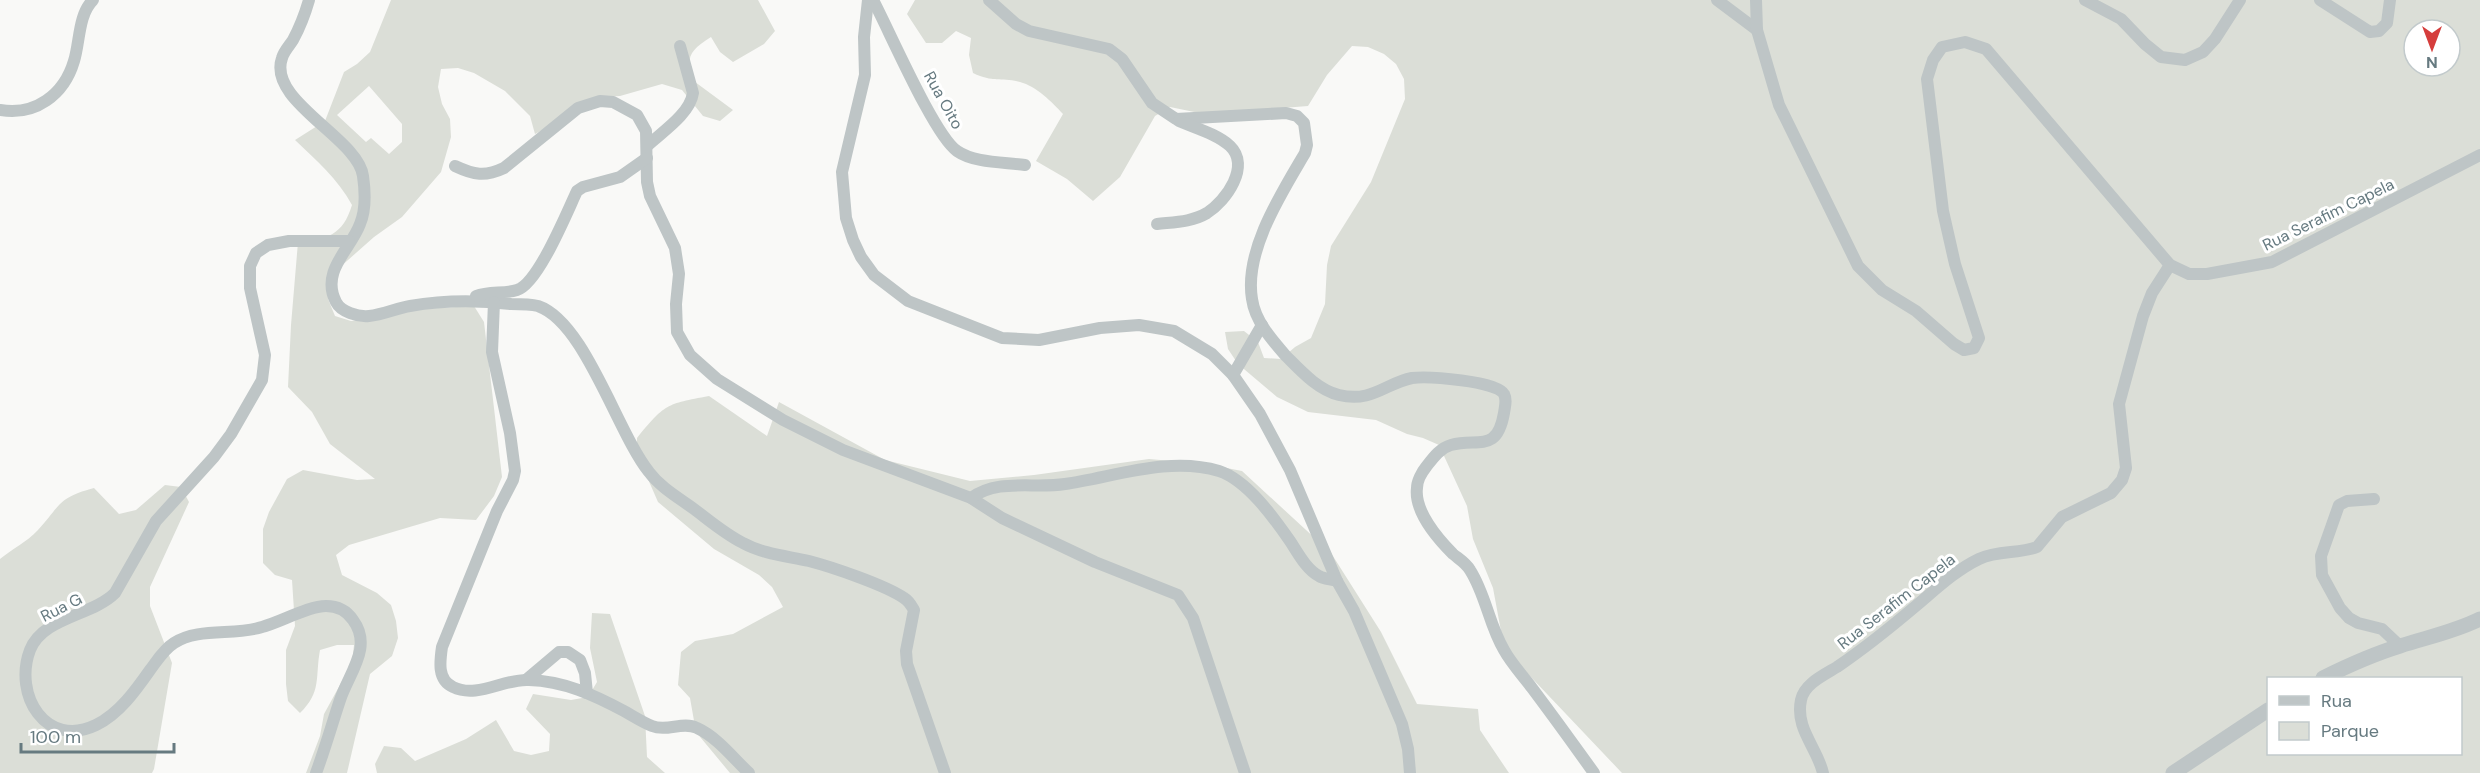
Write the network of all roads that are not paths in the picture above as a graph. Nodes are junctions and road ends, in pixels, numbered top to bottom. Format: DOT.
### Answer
graph roads {
  1 [pos="93,0"];
  2 [pos="309,0"];
  3 [pos="868,0"];
  4 [pos="873,0"];
  5 [pos="989,0"];
  6 [pos="1717,0"];
  7 [pos="1756,0"];
  8 [pos="2085,0"];
  9 [pos="2240,0"];
  10 [pos="2320,0"];
  11 [pos="2390,0"];
  12 [pos="1757,30"];
  13 [pos="680,46"];
  14 [pos="0,110"];
  15 [pos="1176,119"];
  16 [pos="647,152"];
  17 [pos="2480,155"];
  18 [pos="1025,165"];
  19 [pos="455,166"];
  20 [pos="1157,224"];
  21 [pos="349,241"];
  22 [pos="2170,265"];
  23 [pos="467,300"];
  24 [pos="494,302"];
  25 [pos="1262,325"];
  26 [pos="1233,375"];
  27 [pos="971,498"];
  28 [pos="2374,500"];
  29 [pos="1337,581"];
  30 [pos="2480,619"];
  31 [pos="2400,646"];
  32 [pos="2325,677"];
  33 [pos="527,679"];
  34 [pos="587,693"];
  35 [pos="2267,711"];
  36 [pos="2179,771"];
  37 [pos="316,773"];
  38 [pos="749,773"];
  39 [pos="945,773"];
  40 [pos="1245,773"];
  41 [pos="1410,773"];
  42 [pos="1594,773"];
  43 [pos="1823,773"];
  1 -- 14 [label="street"];
  2 -- 21 [label="street"];
  3 -- 26 [label="street"];
  4 -- 18 [label="street, Rua Oito"];
  5 -- 15 [label="street"];
  6 -- 12 [label="street"];
  7 -- 12 [label="street"];
  8 -- 9 [label="street"];
  10 -- 11 [label="street"];
  12 -- 22 [label="street"];
  13 -- 16 [label="street"];
  15 -- 20 [label="street"];
  15 -- 25 [label="street"];
  16 -- 19 [label="street"];
  16 -- 23 [label="street"];
  16 -- 27 [label="street"];
  17 -- 22 [label="street, Rua Serafim Capela"];
  21 -- 23 [label="street"];
  21 -- 37 [label="street, Rua G"];
  22 -- 43 [label="street, Rua Serafim Capela"];
  23 -- 24 [label="street"];
  24 -- 33 [label="street"];
  24 -- 39 [label="street"];
  25 -- 26 [label="street"];
  25 -- 42 [label="street"];
  26 -- 29 [label="street"];
  27 -- 29 [label="street"];
  27 -- 40 [label="street"];
  28 -- 31 [label="street"];
  29 -- 41 [label="street"];
  30 -- 31 [label="street"];
  31 -- 32 [label="street"];
  33 -- 34 [label="street"];
  33 -- 34 [label="street"];
  34 -- 38 [label="street"];
  35 -- 36 [label="street"];
}
